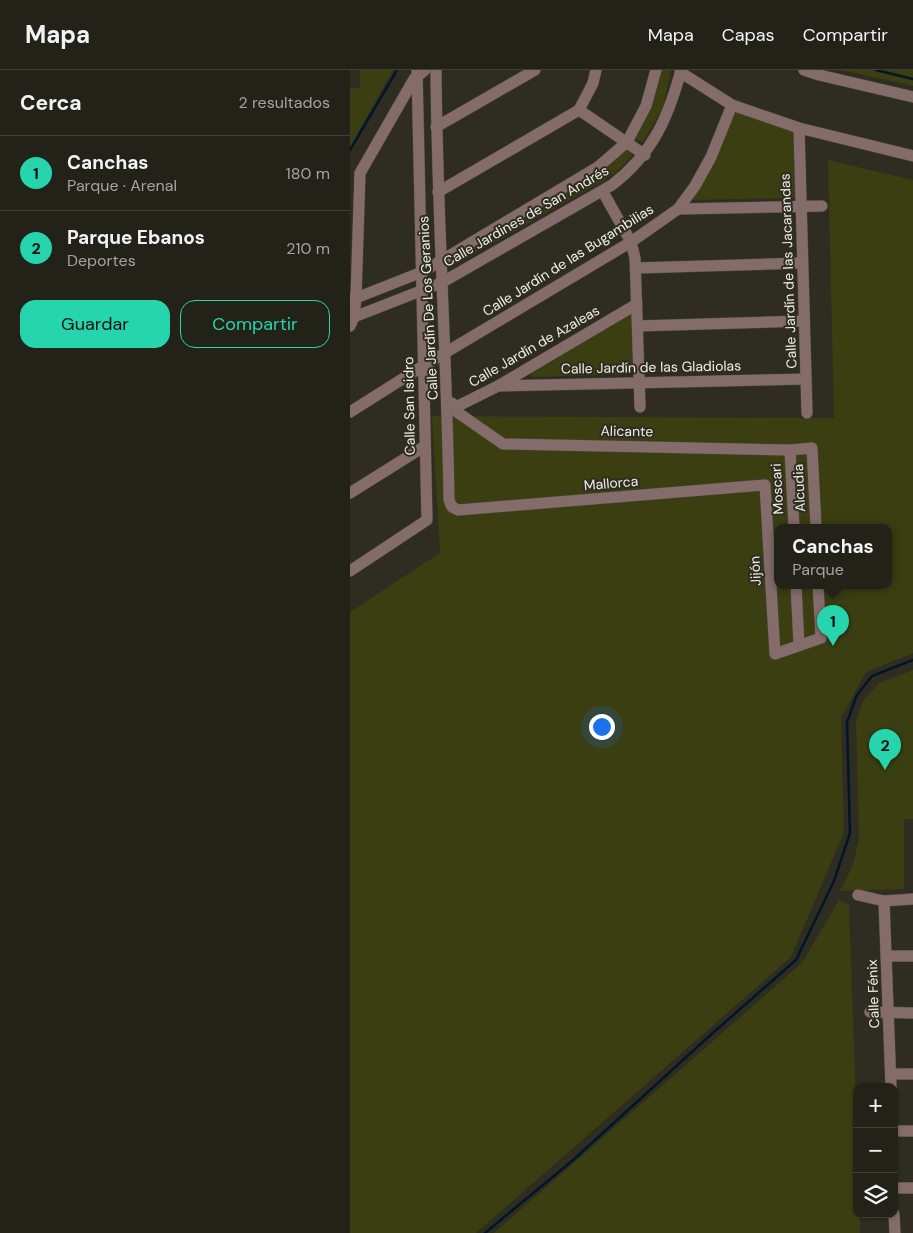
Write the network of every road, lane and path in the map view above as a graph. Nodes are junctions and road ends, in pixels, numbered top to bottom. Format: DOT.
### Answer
graph roads {
  1 [pos="436,70"];
  2 [pos="534,70"];
  3 [pos="596,70"];
  4 [pos="656,70"];
  5 [pos="804,70"];
  6 [pos="681,71"];
  7 [pos="420,72"];
  8 [pos="913,98"];
  9 [pos="732,105"];
  10 [pos="579,110"];
  11 [pos="436,127"];
  12 [pos="799,128"];
  13 [pos="627,142"];
  14 [pos="645,155"];
  15 [pos="913,156"];
  16 [pos="438,192"];
  17 [pos="602,192"];
  18 [pos="822,206"];
  19 [pos="800,207"];
  20 [pos="678,209"];
  21 [pos="631,242"];
  22 [pos="440,262"];
  23 [pos="802,263"];
  24 [pos="636,268"];
  25 [pos="422,272"];
  26 [pos="441,283"];
  27 [pos="422,291"];
  28 [pos="353,298"];
  29 [pos="637,304"];
  30 [pos="352,320"];
  31 [pos="804,321"];
  32 [pos="638,326"];
  33 [pos="444,353"];
  34 [pos="423,366"];
  35 [pos="806,379"];
  36 [pos="639,382"];
  37 [pos="498,386"];
  38 [pos="447,398"];
  39 [pos="456,407"];
  40 [pos="640,407"];
  41 [pos="350,412"];
  42 [pos="807,413"];
  43 [pos="425,446"];
  44 [pos="812,448"];
  45 [pos="790,450"];
  46 [pos="765,485"];
  47 [pos="350,493"];
  48 [pos="458,510"];
  49 [pos="794,524"];
  50 [pos="816,524"];
  51 [pos="350,571"];
  52 [pos="796,589"];
  53 [pos="818,589"];
  54 [pos="799,645"];
  55 [pos="858,895"];
  56 [pos="913,899"];
  57 [pos="884,900"];
  58 [pos="887,956"];
  59 [pos="913,956"];
  60 [pos="870,1012"];
  61 [pos="889,1012"];
  62 [pos="913,1013"];
  63 [pos="891,1074"];
  64 [pos="913,1074"];
  65 [pos="891,1083"];
  66 [pos="898,1131"];
  67 [pos="913,1131"];
  68 [pos="898,1188"];
  69 [pos="913,1188"];
  70 [pos="894,1218"];
  71 [pos="895,1233"];
  1 -- 11 [label="street, Calle Jardín De Los Geranios"];
  2 -- 11 [label="street"];
  3 -- 10 [label="street"];
  4 -- 13 [label="street, Calle Jardines de San Andrés"];
  5 -- 8 [label="street"];
  6 -- 9 [label="street"];
  6 -- 14 [label="street, Calle Jardines de San Andrés"];
  7 -- 25 [label="street, Calle Jardín De Los Geranios"];
  7 -- 28 [label="street"];
  9 -- 12 [label="street"];
  9 -- 20 [label="street, Calle Jardín de las Bugambilias"];
  10 -- 13 [label="street"];
  10 -- 16 [label="street"];
  11 -- 16 [label="street, Calle Jardín De Los Geranios"];
  12 -- 15 [label="street"];
  12 -- 19 [label="street, Calle Jardín de las Jacarandas"];
  13 -- 14 [label="street"];
  13 -- 22 [label="street, Calle Jardines de San Andrés"];
  14 -- 17 [label="street, Calle Jardines de San Andrés"];
  16 -- 22 [label="street, Calle Jardín De Los Geranios"];
  17 -- 21 [label="street"];
  17 -- 26 [label="street, Calle Jardines de San Andrés"];
  18 -- 19 [label="street"];
  19 -- 20 [label="street"];
  19 -- 23 [label="street, Calle Jardín de las Jacarandas"];
  20 -- 21 [label="street, Calle Jardín de las Bugambilias"];
  21 -- 24 [label="street"];
  21 -- 33 [label="street, Calle Jardín de las Bugambilias"];
  22 -- 25 [label="street, Calle Jardines de San Andrés"];
  22 -- 26 [label="street, Calle Jardín De Los Geranios"];
  23 -- 24 [label="street"];
  23 -- 31 [label="street, Calle Jardín de las Jacarandas"];
  24 -- 29 [label="street"];
  25 -- 27 [label="street, Calle Jardín De Los Geranios"];
  25 -- 28 [label="street, Calle Jardines de San Andrés"];
  26 -- 27 [label="street, Calle Jardines de San Andrés"];
  26 -- 33 [label="street, Calle Jardín De Los Geranios"];
  27 -- 30 [label="street, Calle Jardines de San Andrés"];
  27 -- 34 [label="street, Calle San Isidro"];
  28 -- 30 [label="street"];
  29 -- 32 [label="street"];
  29 -- 37 [label="street, Calle Jardín de Azaleas"];
  31 -- 32 [label="street"];
  31 -- 35 [label="street, Calle Jardín de las Jacarandas"];
  32 -- 36 [label="street"];
  33 -- 34 [label="street, Calle Jardín de las Bugambilias"];
  33 -- 38 [label="street, Calle Jardín De Los Geranios"];
  34 -- 41 [label="street, Calle Jardín de las Bugambilias"];
  34 -- 43 [label="street, Calle San Isidro"];
  35 -- 36 [label="street, Calle Jardín de las Gladiolas"];
  35 -- 42 [label="street, Calle Jardín de las Jacarandas"];
  36 -- 37 [label="street, Calle Jardín de las Gladiolas"];
  36 -- 40 [label="street"];
  37 -- 39 [label="street, Calle Jardín de Azaleas"];
  38 -- 39 [label="street"];
  38 -- 48 [label="street, Calle Jardín De Los Geranios"];
  39 -- 45 [label="street, Alicante"];
  43 -- 47 [label="street"];
  43 -- 51 [label="street, Calle San Isidro"];
  44 -- 45 [label="street, Alicante"];
  44 -- 50 [label="street, Alcudia"];
  45 -- 49 [label="street, Moscari"];
  46 -- 48 [label="street, Mallorca"];
  46 -- 54 [label="street, Jijón"];
  52 -- 54 [label="street"];
  53 -- 54 [label="street"];
  55 -- 57 [label="street"];
  56 -- 57 [label="street"];
  57 -- 58 [label="street, Calle Fénix"];
  58 -- 59 [label="street"];
  58 -- 61 [label="street, Calle Fénix"];
  60 -- 61 [label="street"];
  61 -- 62 [label="street"];
  61 -- 63 [label="street, Calle Fénix"];
  63 -- 64 [label="street"];
  63 -- 65 [label="street, Calle Fénix"];
  66 -- 67 [label="street"];
  68 -- 69 [label="street"];
  70 -- 71 [label="street"];
}
